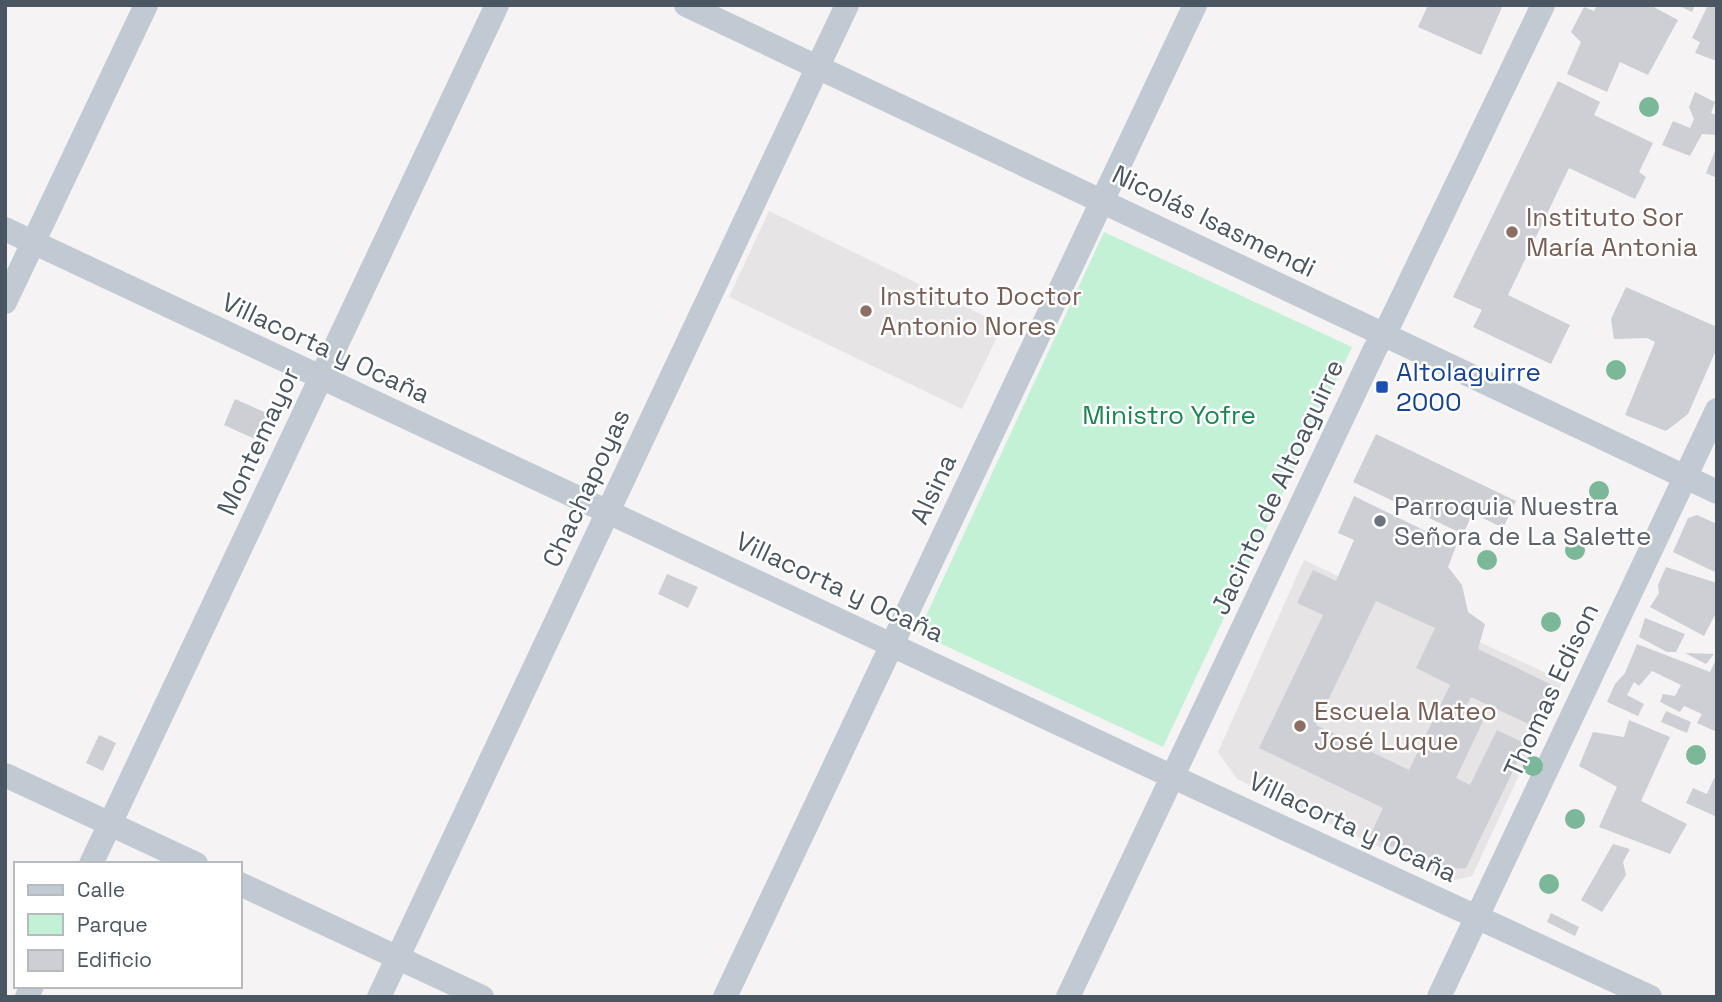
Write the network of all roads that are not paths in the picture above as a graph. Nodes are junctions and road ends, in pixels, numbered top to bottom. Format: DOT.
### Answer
graph roads {
  1 [pos="146,5"];
  2 [pos="497,5"];
  3 [pos="686,5"];
  4 [pos="847,5"];
  5 [pos="1195,5"];
  6 [pos="1544,5"];
  7 [pos="818,66"];
  8 [pos="1103,201"];
  9 [pos="5,229"];
  10 [pos="33,243"];
  11 [pos="5,302"];
  12 [pos="1383,335"];
  13 [pos="320,379"];
  14 [pos="1717,410"];
  15 [pos="1685,477"];
  16 [pos="1717,492"];
  17 [pos="608,511"];
  18 [pos="893,644"];
  19 [pos="5,775"];
  20 [pos="1173,777"];
  21 [pos="110,824"];
  22 [pos="91,862"];
  23 [pos="192,862"];
  24 [pos="242,885"];
  25 [pos="1477,917"];
  26 [pos="398,957"];
  27 [pos="379,997"];
  28 [pos="482,997"];
  29 [pos="725,997"];
  30 [pos="1068,997"];
  31 [pos="1439,997"];
  32 [pos="1650,997"];
  1 -- 10 [label="street"];
  2 -- 13 [label="street, Montemayor"];
  3 -- 7 [label="street, Nicolás Isasmendi"];
  4 -- 7 [label="street, Chachapoyas"];
  5 -- 8 [label="street, Alsina"];
  6 -- 12 [label="street, Jacinto de Altoaguirre"];
  7 -- 8 [label="street, Nicolás Isasmendi"];
  7 -- 17 [label="street, Chachapoyas"];
  8 -- 12 [label="street, Nicolás Isasmendi"];
  8 -- 18 [label="street, Alsina"];
  9 -- 10 [label="street, Villacorta y Ocaña"];
  10 -- 11 [label="street"];
  10 -- 13 [label="street, Villacorta y Ocaña"];
  12 -- 15 [label="street, Nicolás Isasmendi"];
  12 -- 20 [label="street, Jacinto de Altoaguirre"];
  13 -- 17 [label="street, Villacorta y Ocaña"];
  13 -- 21 [label="street, Montemayor"];
  14 -- 15 [label="street, Thomas Edison"];
  15 -- 16 [label="street, Nicolás Isasmendi"];
  15 -- 25 [label="street, Thomas Edison"];
  17 -- 18 [label="street, Villacorta y Ocaña"];
  17 -- 26 [label="street, Chachapoyas"];
  18 -- 20 [label="street, Villacorta y Ocaña"];
  18 -- 29 [label="street, Alsina"];
  19 -- 21 [label="street"];
  20 -- 25 [label="street, Villacorta y Ocaña"];
  20 -- 30 [label="street, Jacinto de Altoaguirre"];
  21 -- 22 [label="street, Montemayor"];
  21 -- 23 [label="street"];
  24 -- 26 [label="street"];
  25 -- 31 [label="street, Thomas Edison"];
  25 -- 32 [label="street, Villacorta y Ocaña"];
  26 -- 27 [label="street, Chachapoyas"];
  26 -- 28 [label="street"];
}
